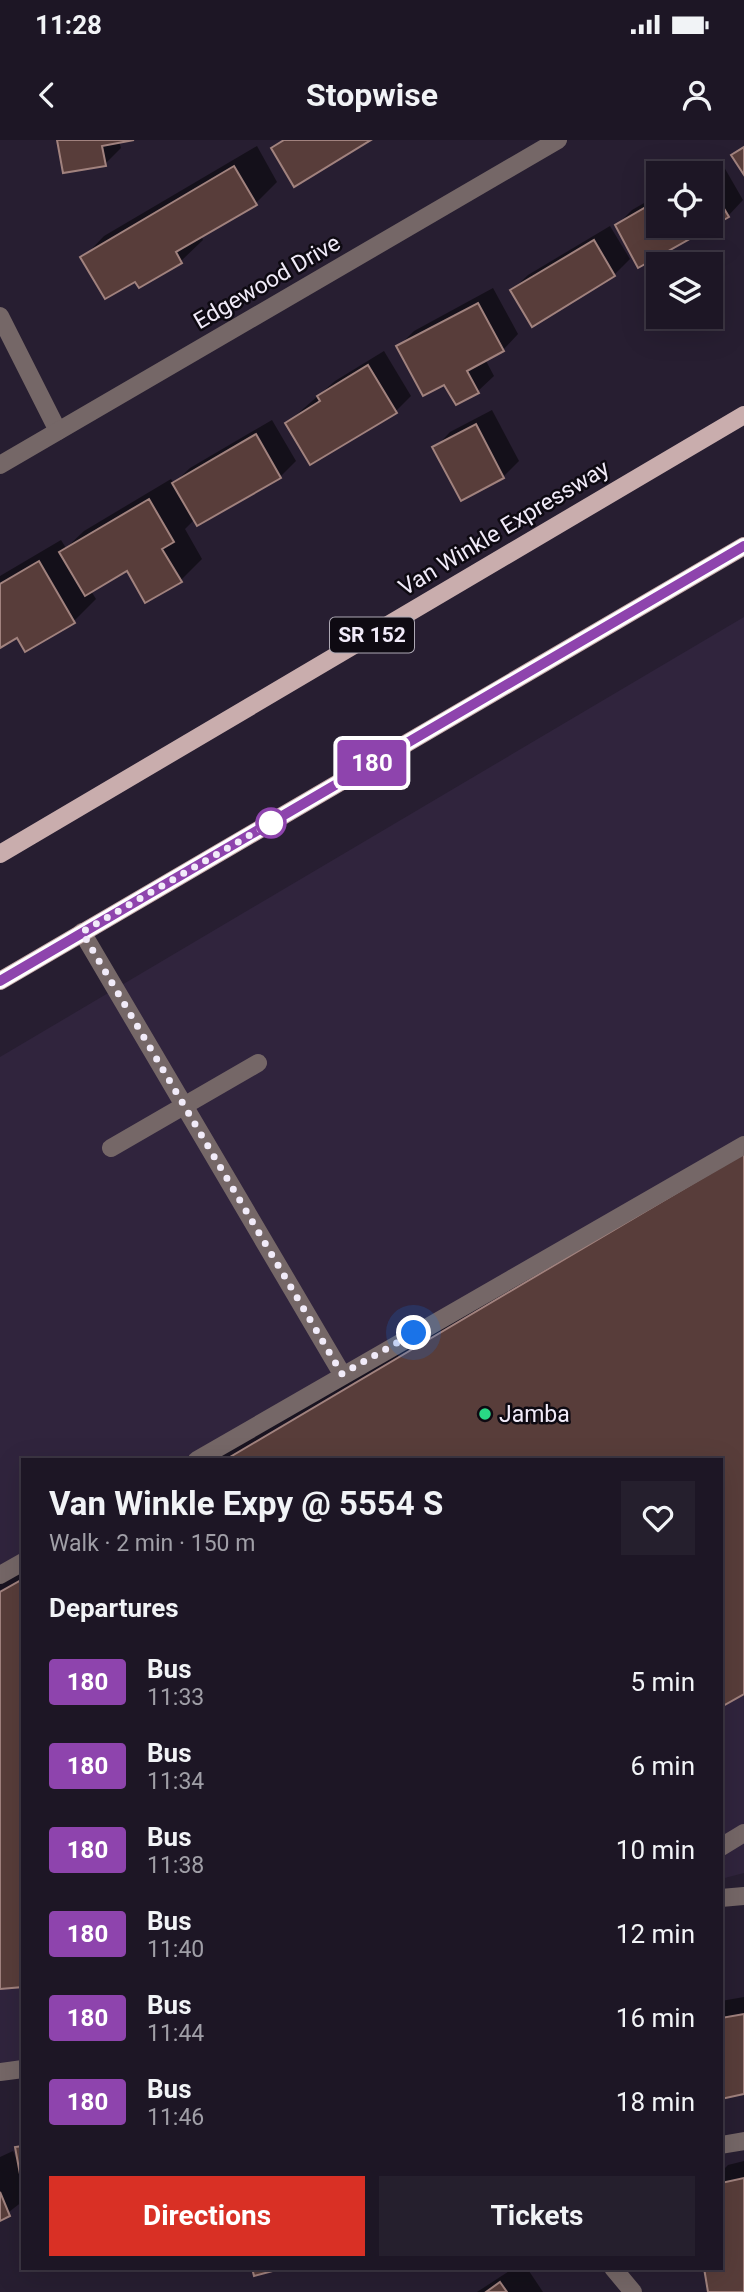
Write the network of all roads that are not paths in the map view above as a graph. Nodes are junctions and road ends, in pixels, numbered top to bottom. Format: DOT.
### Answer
graph roads {
  1 [pos="558,140"];
  2 [pos="538,145"];
  3 [pos="0,316"];
  4 [pos="744,415"];
  5 [pos="58,431"];
  6 [pos="0,465"];
  7 [pos="744,546"];
  8 [pos="0,854"];
  9 [pos="82,932"];
  10 [pos="0,981"];
  11 [pos="258,1063"];
  12 [pos="184,1105"];
  13 [pos="744,1145"];
  14 [pos="111,1147"];
  15 [pos="342,1374"];
  16 [pos="200,1458"];
  17 [pos="21,1563"];
  18 [pos="0,1576"];
  19 [pos="744,1833"];
  20 [pos="723,1846"];
  21 [pos="744,1896"];
  22 [pos="723,1898"];
  23 [pos="21,2069"];
  24 [pos="0,2072"];
  25 [pos="744,2141"];
  26 [pos="723,2145"];
  27 [pos="615,2270"];
  28 [pos="633,2292"];
  1 -- 2 [label="street, Edgewood Drive"];
  2 -- 5 [label="street, Edgewood Drive"];
  3 -- 5 [label="street"];
  4 -- 8 [label="main road, Van Winkle Expressway / SR 152"];
  5 -- 6 [label="street, Edgewood Drive"];
  7 -- 9 [label="main road"];
  9 -- 10 [label="main road"];
  9 -- 12 [label="street"];
  11 -- 12 [label="street"];
  12 -- 14 [label="street"];
  12 -- 15 [label="street"];
  13 -- 15 [label="street"];
  15 -- 16 [label="street"];
  17 -- 18 [label="street"];
  19 -- 20 [label="street"];
  21 -- 22 [label="street"];
  23 -- 24 [label="street"];
  25 -- 26 [label="street"];
  27 -- 28 [label="street"];
}
